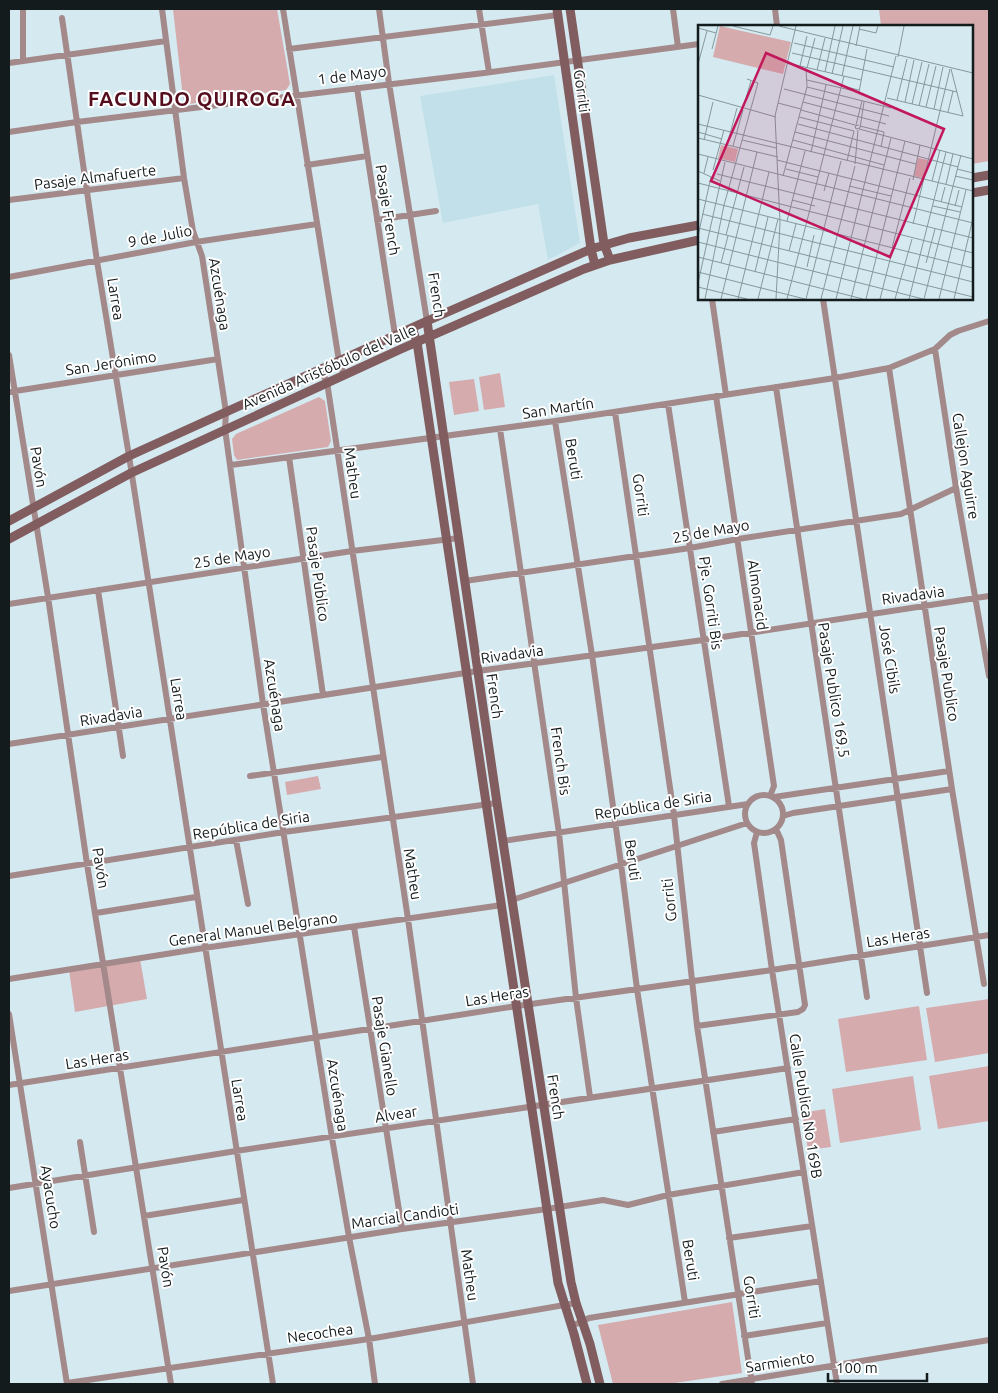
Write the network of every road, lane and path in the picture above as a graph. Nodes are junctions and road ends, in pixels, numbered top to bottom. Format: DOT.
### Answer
graph roads {
  1 [pos="23,9"];
  2 [pos="162,9"];
  3 [pos="283,9"];
  4 [pos="379,9"];
  5 [pos="479,9"];
  6 [pos="570,9"];
  7 [pos="673,9"];
  8 [pos="775,9"];
  9 [pos="557,12"];
  10 [pos="62,18"];
  11 [pos="481,25"];
  12 [pos="777,25"];
  13 [pos="383,37"];
  14 [pos="166,40"];
  15 [pos="698,44"];
  16 [pos="678,47"];
  17 [pos="289,49"];
  18 [pos="68,54"];
  19 [pos="577,60"];
  20 [pos="23,61"];
  21 [pos="564,62"];
  22 [pos="9,63"];
  23 [pos="489,72"];
  24 [pos="389,83"];
  25 [pos="357,88"];
  26 [pos="296,95"];
  27 [pos="175,111"];
  28 [pos="77,122"];
  29 [pos="9,132"];
  30 [pos="367,156"];
  31 [pos="308,165"];
  32 [pos="988,175"];
  33 [pos="184,178"];
  34 [pos="973,178"];
  35 [pos="989,188"];
  36 [pos="86,191"];
  37 [pos="973,193"];
  38 [pos="9,200"];
  39 [pos="436,211"];
  40 [pos="410,215"];
  41 [pos="377,220"];
  42 [pos="317,224"];
  43 [pos="698,225"];
  44 [pos="698,240"];
  45 [pos="196,242"];
  46 [pos="604,244"];
  47 [pos="591,249"];
  48 [pos="610,260"];
  49 [pos="97,261"];
  50 [pos="595,265"];
  51 [pos="9,277"];
  52 [pos="712,300"];
  53 [pos="822,300"];
  54 [pos="427,321"];
  55 [pos="989,321"];
  56 [pos="412,328"];
  57 [pos="395,335"];
  58 [pos="430,337"];
  59 [pos="417,342"];
  60 [pos="935,349"];
  61 [pos="9,355"];
  62 [pos="218,359"];
  63 [pos="339,361"];
  64 [pos="889,368"];
  65 [pos="320,369"];
  66 [pos="116,374"];
  67 [pos="344,374"];
  68 [pos="835,378"];
  69 [pos="327,382"];
  70 [pos="776,387"];
  71 [pos="12,392"];
  72 [pos="726,395"];
  73 [pos="716,396"];
  74 [pos="668,404"];
  75 [pos="226,412"];
  76 [pos="616,412"];
  77 [pos="555,421"];
  78 [pos="225,429"];
  79 [pos="500,429"];
  80 [pos="444,436"];
  81 [pos="431,437"];
  82 [pos="337,450"];
  83 [pos="129,456"];
  84 [pos="289,457"];
  85 [pos="231,465"];
  86 [pos="131,473"];
  87 [pos="956,488"];
  88 [pos="33,508"];
  89 [pos="909,510"];
  90 [pos="9,521"];
  91 [pos="857,521"];
  92 [pos="36,524"];
  93 [pos="797,530"];
  94 [pos="459,538"];
  95 [pos="738,538"];
  96 [pos="9,539"];
  97 [pos="447,540"];
  98 [pos="690,548"];
  99 [pos="352,551"];
  100 [pos="636,555"];
  101 [pos="304,558"];
  102 [pos="577,564"];
  103 [pos="244,567"];
  104 [pos="521,573"];
  105 [pos="465,581"];
  106 [pos="148,582"];
  107 [pos="98,590"];
  108 [pos="989,596"];
  109 [pos="48,597"];
  110 [pos="975,598"];
  111 [pos="9,604"];
  112 [pos="924,606"];
  113 [pos="870,613"];
  114 [pos="811,622"];
  115 [pos="751,632"];
  116 [pos="703,640"];
  117 [pos="650,647"];
  118 [pos="592,655"];
  119 [pos="535,663"];
  120 [pos="478,671"];
  121 [pos="467,673"];
  122 [pos="989,676"];
  123 [pos="372,688"];
  124 [pos="323,695"];
  125 [pos="263,704"];
  126 [pos="169,719"];
  127 [pos="118,728"];
  128 [pos="69,735"];
  129 [pos="9,744"];
  130 [pos="123,756"];
  131 [pos="382,757"];
  132 [pos="949,771"];
  133 [pos="275,772"];
  134 [pos="250,776"];
  135 [pos="896,779"];
  136 [pos="836,788"];
  137 [pos="952,789"];
  138 [pos="772,796"];
  139 [pos="898,797"];
  140 [pos="497,802"];
  141 [pos="487,804"];
  142 [pos="748,804"];
  143 [pos="729,806"];
  144 [pos="838,806"];
  145 [pos="674,815"];
  146 [pos="783,816"];
  147 [pos="392,817"];
  148 [pos="747,823"];
  149 [pos="616,824"];
  150 [pos="776,829"];
  151 [pos="284,832"];
  152 [pos="757,832"];
  153 [pos="559,833"];
  154 [pos="236,840"];
  155 [pos="503,841"];
  156 [pos="677,846"];
  157 [pos="189,847"];
  158 [pos="87,864"];
  159 [pos="621,864"];
  160 [pos="9,876"];
  161 [pos="563,883"];
  162 [pos="196,897"];
  163 [pos="512,900"];
  164 [pos="248,904"];
  165 [pos="502,905"];
  166 [pos="96,914"];
  167 [pos="408,919"];
  168 [pos="354,927"];
  169 [pos="300,935"];
  170 [pos="989,936"];
  171 [pos="976,938"];
  172 [pos="920,946"];
  173 [pos="204,948"];
  174 [pos="861,956"];
  175 [pos="104,964"];
  176 [pos="799,965"];
  177 [pos="772,970"];
  178 [pos="9,979"];
  179 [pos="691,981"];
  180 [pos="984,984"];
  181 [pos="637,989"];
  182 [pos="927,992"];
  183 [pos="867,997"];
  184 [pos="576,998"];
  185 [pos="528,1004"];
  186 [pos="517,1006"];
  187 [pos="9,1014"];
  188 [pos="779,1014"];
  189 [pos="422,1021"];
  190 [pos="697,1026"];
  191 [pos="369,1028"];
  192 [pos="316,1036"];
  193 [pos="220,1052"];
  194 [pos="121,1068"];
  195 [pos="788,1068"];
  196 [pos="706,1080"];
  197 [pos="20,1084"];
  198 [pos="9,1085"];
  199 [pos="651,1088"];
  200 [pos="590,1098"];
  201 [pos="543,1105"];
  202 [pos="532,1107"];
  203 [pos="796,1119"];
  204 [pos="436,1121"];
  205 [pos="386,1128"];
  206 [pos="713,1132"];
  207 [pos="332,1138"];
  208 [pos="80,1142"];
  209 [pos="236,1151"];
  210 [pos="136,1168"];
  211 [pos="804,1172"];
  212 [pos="86,1176"];
  213 [pos="36,1184"];
  214 [pos="721,1186"];
  215 [pos="9,1188"];
  216 [pos="668,1195"];
  217 [pos="244,1200"];
  218 [pos="559,1207"];
  219 [pos="548,1209"];
  220 [pos="144,1216"];
  221 [pos="450,1222"];
  222 [pos="812,1226"];
  223 [pos="402,1229"];
  224 [pos="94,1232"];
  225 [pos="349,1237"];
  226 [pos="729,1238"];
  227 [pos="252,1252"];
  228 [pos="153,1268"];
  229 [pos="821,1281"];
  230 [pos="51,1284"];
  231 [pos="9,1291"];
  232 [pos="738,1294"];
  233 [pos="685,1302"];
  234 [pos="576,1303"];
  235 [pos="564,1306"];
  236 [pos="581,1321"];
  237 [pos="827,1323"];
  238 [pos="464,1324"];
  239 [pos="572,1326"];
  240 [pos="744,1336"];
  241 [pos="369,1339"];
  242 [pos="989,1340"];
  243 [pos="268,1354"];
  244 [pos="834,1367"];
  245 [pos="169,1368"];
  246 [pos="752,1382"];
  247 [pos="67,1383"];
  248 [pos="171,1384"];
  249 [pos="273,1384"];
  250 [pos="375,1384"];
  251 [pos="473,1384"];
  252 [pos="587,1384"];
  253 [pos="600,1384"];
  254 [pos="722,1384"];
  255 [pos="836,1384"];
  1 -- 20 [label="street"];
  2 -- 14 [label="street, Azcuénaga"];
  3 -- 17 [label="street"];
  4 -- 13 [label="street, French"];
  5 -- 11 [label="street"];
  6 -- 19 [label="main road, Gorriti"];
  7 -- 16 [label="street"];
  8 -- 12 [label="street"];
  9 -- 11 [label="street"];
  9 -- 21 [label="main road, Gorriti"];
  10 -- 18 [label="street, Larrea"];
  11 -- 13 [label="street"];
  11 -- 23 [label="street"];
  13 -- 17 [label="street"];
  13 -- 24 [label="street, French"];
  14 -- 18 [label="street"];
  14 -- 27 [label="street, Azcuénaga"];
  15 -- 16 [label="street, 1 de Mayo"];
  16 -- 19 [label="street, 1 de Mayo"];
  17 -- 26 [label="street"];
  18 -- 20 [label="street"];
  18 -- 28 [label="street, Larrea"];
  19 -- 21 [label="street, 1 de Mayo"];
  19 -- 46 [label="main road, Gorriti"];
  20 -- 22 [label="street"];
  21 -- 23 [label="street, 1 de Mayo"];
  21 -- 47 [label="main road, Gorriti"];
  23 -- 24 [label="street, 1 de Mayo"];
  24 -- 25 [label="street, 1 de Mayo"];
  24 -- 40 [label="street, French"];
  25 -- 26 [label="street, 1 de Mayo"];
  25 -- 30 [label="street, Pasaje French"];
  26 -- 27 [label="street, 1 de Mayo"];
  26 -- 31 [label="street"];
  27 -- 28 [label="street, 1 de Mayo"];
  27 -- 33 [label="street, Azcuénaga"];
  28 -- 29 [label="street, 1 de Mayo"];
  28 -- 36 [label="street, Larrea"];
  30 -- 31 [label="street"];
  30 -- 41 [label="street, Pasaje French"];
  31 -- 42 [label="street"];
  32 -- 34 [label="main road"];
  32 -- 35 [label="street"];
  33 -- 36 [label="street, Pasaje Almafuerte"];
  33 -- 45 [label="street, Azcuénaga"];
  35 -- 37 [label="main road"];
  36 -- 38 [label="street, Pasaje Almafuerte"];
  36 -- 49 [label="street, Larrea"];
  39 -- 40 [label="street"];
  40 -- 41 [label="street"];
  40 -- 54 [label="street, French"];
  41 -- 57 [label="street, Pasaje French"];
  42 -- 45 [label="street, 9 de Julio"];
  42 -- 63 [label="street"];
  43 -- 46 [label="main road, Avenida Aristóbulo del Valle"];
  44 -- 48 [label="main road, Avenida Aristóbulo del Valle"];
  45 -- 49 [label="street, 9 de Julio"];
  45 -- 62 [label="street, Azcuénaga"];
  46 -- 47 [label="main road, Avenida Aristóbulo del Valle"];
  46 -- 48 [label="main road, Gorriti"];
  47 -- 50 [label="main road, Gorriti"];
  47 -- 54 [label="main road, Avenida Aristóbulo del Valle"];
  48 -- 50 [label="main road, Avenida Aristóbulo del Valle"];
  49 -- 51 [label="street, 9 de Julio"];
  49 -- 66 [label="street, Larrea"];
  50 -- 58 [label="main road, Avenida Aristóbulo del Valle"];
  52 -- 72 [label="street"];
  53 -- 68 [label="street, José Cibils"];
  54 -- 56 [label="main road, Avenida Aristóbulo del Valle"];
  54 -- 58 [label="main road, French"];
  55 -- 60 [label="street, San Martín"];
  56 -- 57 [label="main road, Avenida Aristóbulo del Valle"];
  56 -- 59 [label="main road, French"];
  57 -- 63 [label="main road, Avenida Aristóbulo del Valle"];
  58 -- 59 [label="main road, Avenida Aristóbulo del Valle"];
  58 -- 80 [label="main road, French"];
  59 -- 67 [label="main road, Avenida Aristóbulo del Valle"];
  59 -- 81 [label="main road, French"];
  60 -- 64 [label="street, San Martín"];
  60 -- 87 [label="street, Callejon Aguirre"];
  61 -- 71 [label="street, Pavón"];
  62 -- 66 [label="street, San Jerónimo"];
  62 -- 75 [label="street, Azcuénaga"];
  63 -- 65 [label="main road, Avenida Aristóbulo del Valle"];
  63 -- 67 [label="street"];
  64 -- 68 [label="street, San Martín"];
  64 -- 89 [label="street, Pasaje Publico"];
  65 -- 69 [label="street, Matheu"];
  65 -- 75 [label="main road, Avenida Aristóbulo del Valle"];
  66 -- 71 [label="street, San Jerónimo"];
  66 -- 83 [label="street, Larrea"];
  67 -- 69 [label="main road, Avenida Aristóbulo del Valle"];
  68 -- 70 [label="street, San Martín"];
  68 -- 91 [label="street, José Cibils"];
  69 -- 78 [label="main road, Avenida Aristóbulo del Valle"];
  69 -- 82 [label="street, Matheu"];
  70 -- 72 [label="street, San Martín"];
  70 -- 93 [label="street, Pasaje Publico 169,5"];
  71 -- 88 [label="street, Pavón"];
  72 -- 73 [label="street, San Martín"];
  73 -- 74 [label="street, San Martín"];
  73 -- 95 [label="street, Almonacid"];
  74 -- 76 [label="street, San Martín"];
  74 -- 98 [label="street, Pje. Gorriti Bis"];
  75 -- 78 [label="street, Azcuénaga"];
  75 -- 83 [label="main road, Avenida Aristóbulo del Valle"];
  76 -- 77 [label="street, San Martín"];
  76 -- 100 [label="street, Gorriti"];
  77 -- 79 [label="street, San Martín"];
  77 -- 102 [label="street, Beruti"];
  78 -- 85 [label="street, Azcuénaga"];
  78 -- 86 [label="main road, Avenida Aristóbulo del Valle"];
  79 -- 80 [label="street, San Martín"];
  79 -- 104 [label="street, French Bis"];
  80 -- 81 [label="street, San Martín"];
  80 -- 94 [label="main road, French"];
  81 -- 82 [label="street, San Martín"];
  81 -- 97 [label="main road, French"];
  82 -- 84 [label="street, San Martín"];
  82 -- 99 [label="street, Matheu"];
  83 -- 86 [label="street, Larrea"];
  83 -- 88 [label="main road, Avenida Aristóbulo del Valle"];
  84 -- 85 [label="street, San Martín"];
  84 -- 101 [label="street, Pasaje Público"];
  85 -- 103 [label="street, Azcuénaga"];
  86 -- 92 [label="main road, Avenida Aristóbulo del Valle"];
  86 -- 106 [label="street, Larrea"];
  87 -- 89 [label="street, 25 de Mayo"];
  87 -- 110 [label="street, Callejon Aguirre"];
  88 -- 90 [label="main road, Avenida Aristóbulo del Valle"];
  88 -- 92 [label="street, Pavón"];
  89 -- 91 [label="street, 25 de Mayo"];
  89 -- 112 [label="street, Pasaje Publico"];
  91 -- 93 [label="street, 25 de Mayo"];
  91 -- 113 [label="street, José Cibils"];
  92 -- 96 [label="main road, Avenida Aristóbulo del Valle"];
  92 -- 109 [label="street, Pavón"];
  93 -- 95 [label="street, 25 de Mayo"];
  93 -- 114 [label="street, Pasaje Publico 169,5"];
  94 -- 97 [label="street, 25 de Mayo"];
  94 -- 105 [label="main road, French"];
  95 -- 98 [label="street, 25 de Mayo"];
  95 -- 115 [label="street, Almonacid"];
  97 -- 99 [label="street, 25 de Mayo"];
  97 -- 121 [label="main road, French"];
  98 -- 100 [label="street, 25 de Mayo"];
  98 -- 116 [label="street, Pje. Gorriti Bis"];
  99 -- 101 [label="street, 25 de Mayo"];
  99 -- 123 [label="street, Matheu"];
  100 -- 102 [label="street, 25 de Mayo"];
  100 -- 117 [label="street, Gorriti"];
  101 -- 103 [label="street, 25 de Mayo"];
  101 -- 124 [label="street, Pasaje Público"];
  102 -- 104 [label="street, 25 de Mayo"];
  102 -- 118 [label="street, Beruti"];
  103 -- 106 [label="street, 25 de Mayo"];
  103 -- 125 [label="street, Azcuénaga"];
  104 -- 105 [label="street, 25 de Mayo"];
  104 -- 119 [label="street, French Bis"];
  105 -- 120 [label="main road, French"];
  106 -- 107 [label="street, 25 de Mayo"];
  106 -- 126 [label="street, Larrea"];
  107 -- 109 [label="street, 25 de Mayo"];
  107 -- 127 [label="street"];
  108 -- 110 [label="street, Rivadavia"];
  109 -- 111 [label="street, 25 de Mayo"];
  109 -- 128 [label="street, Pavón"];
  110 -- 112 [label="street, Rivadavia"];
  110 -- 122 [label="street, Callejon Aguirre"];
  112 -- 113 [label="street, Rivadavia"];
  112 -- 132 [label="street, Pasaje Publico"];
  113 -- 114 [label="street, Rivadavia"];
  113 -- 135 [label="street, José Cibils"];
  114 -- 115 [label="street, Rivadavia"];
  114 -- 136 [label="street, Pasaje Publico 169,5"];
  115 -- 116 [label="street, Rivadavia"];
  115 -- 138 [label="street, Almonacid"];
  116 -- 117 [label="street, Rivadavia"];
  116 -- 143 [label="street, Pje. Gorriti Bis"];
  117 -- 118 [label="street, Rivadavia"];
  117 -- 145 [label="street, Gorriti"];
  118 -- 119 [label="street, Rivadavia"];
  118 -- 149 [label="street, Beruti"];
  119 -- 120 [label="street, Rivadavia"];
  119 -- 153 [label="street, French Bis"];
  120 -- 121 [label="street, Rivadavia"];
  120 -- 140 [label="main road, French"];
  121 -- 123 [label="street, Rivadavia"];
  121 -- 141 [label="main road, French"];
  123 -- 124 [label="street, Rivadavia"];
  123 -- 131 [label="street, Matheu"];
  124 -- 125 [label="street, Rivadavia"];
  125 -- 126 [label="street, Rivadavia"];
  125 -- 133 [label="street, Azcuénaga"];
  126 -- 127 [label="street, Rivadavia"];
  126 -- 157 [label="street, Larrea"];
  127 -- 128 [label="street, Rivadavia"];
  127 -- 130 [label="street"];
  128 -- 129 [label="street, Rivadavia"];
  128 -- 158 [label="street, Pavón"];
  131 -- 133 [label="street"];
  131 -- 147 [label="street, Matheu"];
  132 -- 135 [label="street"];
  132 -- 137 [label="street, Pasaje Publico"];
  133 -- 134 [label="street"];
  133 -- 151 [label="street, Azcuénaga"];
  135 -- 136 [label="street"];
  135 -- 139 [label="street, José Cibils"];
  136 -- 138 [label="street"];
  136 -- 144 [label="street, Pasaje Publico 169,5"];
  137 -- 139 [label="street"];
  137 -- 171 [label="street, Pasaje Publico"];
  138 -- 142 [label="street"];
  138 -- 146 [label="street"];
  139 -- 144 [label="street"];
  139 -- 172 [label="street, José Cibils"];
  140 -- 141 [label="street, República de Siria"];
  140 -- 155 [label="main road, French"];
  141 -- 147 [label="street, República de Siria"];
  141 -- 165 [label="main road, French"];
  142 -- 143 [label="street, República de Siria"];
  142 -- 148 [label="street"];
  143 -- 145 [label="street, República de Siria"];
  144 -- 146 [label="street"];
  144 -- 174 [label="street, Pasaje Publico 169,5"];
  145 -- 149 [label="street, República de Siria"];
  145 -- 156 [label="street, Gorriti"];
  146 -- 150 [label="street"];
  147 -- 151 [label="street, República de Siria"];
  147 -- 167 [label="street, Matheu"];
  148 -- 152 [label="street"];
  148 -- 156 [label="street"];
  149 -- 153 [label="street, República de Siria"];
  149 -- 159 [label="street, Beruti"];
  150 -- 152 [label="street"];
  150 -- 176 [label="street"];
  151 -- 154 [label="street, República de Siria"];
  151 -- 169 [label="street, Azcuénaga"];
  152 -- 177 [label="street, Calle Publica No 169B"];
  153 -- 155 [label="street, República de Siria"];
  153 -- 161 [label="street, French Bis"];
  154 -- 157 [label="street, República de Siria"];
  154 -- 164 [label="street"];
  155 -- 163 [label="main road, French"];
  156 -- 159 [label="street"];
  156 -- 179 [label="street, Gorriti"];
  157 -- 158 [label="street, República de Siria"];
  157 -- 162 [label="street, Larrea"];
  158 -- 160 [label="street, República de Siria"];
  158 -- 166 [label="street, Pavón"];
  159 -- 161 [label="street"];
  159 -- 181 [label="street, Beruti"];
  161 -- 163 [label="street"];
  161 -- 184 [label="street, French Bis"];
  162 -- 166 [label="street"];
  162 -- 173 [label="street, Larrea"];
  163 -- 185 [label="main road, French"];
  165 -- 167 [label="street, General Manuel Belgrano"];
  165 -- 186 [label="main road, French"];
  166 -- 175 [label="street, Pavón"];
  167 -- 168 [label="street, General Manuel Belgrano"];
  167 -- 189 [label="street, Matheu"];
  168 -- 169 [label="street, General Manuel Belgrano"];
  168 -- 191 [label="street, Pasaje Gianello"];
  169 -- 173 [label="street, General Manuel Belgrano"];
  169 -- 192 [label="street, Azcuénaga"];
  170 -- 171 [label="street, Las Heras"];
  171 -- 172 [label="street, Las Heras"];
  171 -- 180 [label="street, Pasaje Publico"];
  172 -- 174 [label="street, Las Heras"];
  172 -- 182 [label="street, José Cibils"];
  173 -- 175 [label="street, General Manuel Belgrano"];
  173 -- 193 [label="street, Larrea"];
  174 -- 176 [label="street, Las Heras"];
  174 -- 183 [label="street, Pasaje Publico 169,5"];
  175 -- 178 [label="street, General Manuel Belgrano"];
  175 -- 194 [label="street, Pavón"];
  176 -- 177 [label="street, Las Heras"];
  176 -- 188 [label="street"];
  177 -- 179 [label="street, Las Heras"];
  177 -- 188 [label="street, Calle Publica No 169B"];
  179 -- 181 [label="street, Las Heras"];
  179 -- 190 [label="street, Gorriti"];
  181 -- 184 [label="street, Las Heras"];
  181 -- 199 [label="street, Beruti"];
  184 -- 185 [label="street, Las Heras"];
  184 -- 200 [label="street, French Bis"];
  185 -- 186 [label="street, Las Heras"];
  185 -- 201 [label="main road, French"];
  186 -- 189 [label="street, Las Heras"];
  186 -- 202 [label="main road, French"];
  187 -- 197 [label="street, Ayacucho"];
  188 -- 190 [label="street"];
  188 -- 195 [label="street, Calle Publica No 169B"];
  189 -- 191 [label="street, Las Heras"];
  189 -- 204 [label="street, Matheu"];
  190 -- 196 [label="street, Gorriti"];
  191 -- 192 [label="street, Las Heras"];
  191 -- 205 [label="street, Pasaje Gianello"];
  192 -- 193 [label="street, Las Heras"];
  192 -- 207 [label="street, Azcuénaga"];
  193 -- 194 [label="street, Las Heras"];
  193 -- 209 [label="street, Larrea"];
  194 -- 197 [label="street, Las Heras"];
  194 -- 210 [label="street, Pavón"];
  195 -- 196 [label="street, Alvear"];
  195 -- 203 [label="street, Calle Publica No 169B"];
  196 -- 199 [label="street, Alvear"];
  196 -- 206 [label="street, Gorriti"];
  197 -- 198 [label="street, Las Heras"];
  197 -- 213 [label="street, Ayacucho"];
  199 -- 200 [label="street, Alvear"];
  199 -- 216 [label="street, Beruti"];
  200 -- 201 [label="street, Alvear"];
  201 -- 202 [label="street, Alvear"];
  201 -- 218 [label="main road, French"];
  202 -- 204 [label="street, Alvear"];
  202 -- 219 [label="main road, French"];
  203 -- 206 [label="street"];
  203 -- 211 [label="street, Calle Publica No 169B"];
  204 -- 205 [label="street, Alvear"];
  204 -- 221 [label="street, Matheu"];
  205 -- 207 [label="street, Alvear"];
  205 -- 223 [label="street, Pasaje Gianello"];
  206 -- 214 [label="street, Gorriti"];
  207 -- 209 [label="street, Alvear"];
  207 -- 225 [label="street, Azcuénaga"];
  208 -- 212 [label="street"];
  209 -- 210 [label="street, Alvear"];
  209 -- 217 [label="street, Larrea"];
  210 -- 212 [label="street, Alvear"];
  210 -- 220 [label="street, Pavón"];
  211 -- 214 [label="street, Marcial Candioti"];
  211 -- 222 [label="street, Calle Publica No 169B"];
  212 -- 213 [label="street, Alvear"];
  212 -- 224 [label="street"];
  213 -- 215 [label="street, Alvear"];
  213 -- 230 [label="street, Ayacucho"];
  214 -- 216 [label="street, Marcial Candioti"];
  214 -- 226 [label="street, Gorriti"];
  216 -- 218 [label="street, Marcial Candioti"];
  216 -- 233 [label="street, Beruti"];
  217 -- 220 [label="street"];
  217 -- 227 [label="street, Larrea"];
  218 -- 219 [label="street, Marcial Candioti"];
  218 -- 234 [label="main road, French"];
  219 -- 221 [label="street, Marcial Candioti"];
  219 -- 235 [label="main road, French"];
  220 -- 228 [label="street, Pavón"];
  221 -- 223 [label="street, Marcial Candioti"];
  221 -- 238 [label="street, Matheu"];
  222 -- 226 [label="street"];
  222 -- 229 [label="street, Calle Publica No 169B"];
  223 -- 225 [label="street, Marcial Candioti"];
  225 -- 227 [label="street, Marcial Candioti"];
  225 -- 241 [label="street, Azcuénaga"];
  226 -- 232 [label="street, Gorriti"];
  227 -- 228 [label="street, Marcial Candioti"];
  227 -- 243 [label="street, Larrea"];
  228 -- 230 [label="street, Marcial Candioti"];
  228 -- 245 [label="street, Pavón"];
  229 -- 232 [label="street"];
  229 -- 237 [label="street, Calle Publica No 169B"];
  230 -- 231 [label="street, Marcial Candioti"];
  230 -- 247 [label="street, Ayacucho"];
  232 -- 233 [label="street"];
  232 -- 240 [label="street, Gorriti"];
  233 -- 236 [label="street"];
  234 -- 235 [label="street, Necochea"];
  234 -- 236 [label="main road, French"];
  235 -- 238 [label="street, Necochea"];
  235 -- 239 [label="main road, French"];
  236 -- 239 [label="street"];
  236 -- 253 [label="main road, French"];
  237 -- 240 [label="street"];
  237 -- 244 [label="street, Calle Publica No 169B"];
  238 -- 241 [label="street, Necochea"];
  238 -- 251 [label="street, Matheu"];
  239 -- 252 [label="main road, French"];
  240 -- 246 [label="street, Gorriti"];
  241 -- 243 [label="street, Necochea"];
  241 -- 250 [label="street, Azcuénaga"];
  242 -- 244 [label="street, Sarmiento"];
  243 -- 245 [label="street, Necochea"];
  243 -- 249 [label="street, Larrea"];
  244 -- 246 [label="street, Sarmiento"];
  244 -- 255 [label="street, Calle Publica No 169B"];
  245 -- 247 [label="street, Necochea"];
  245 -- 248 [label="street, Pavón"];
  246 -- 254 [label="street, Sarmiento"];
}
